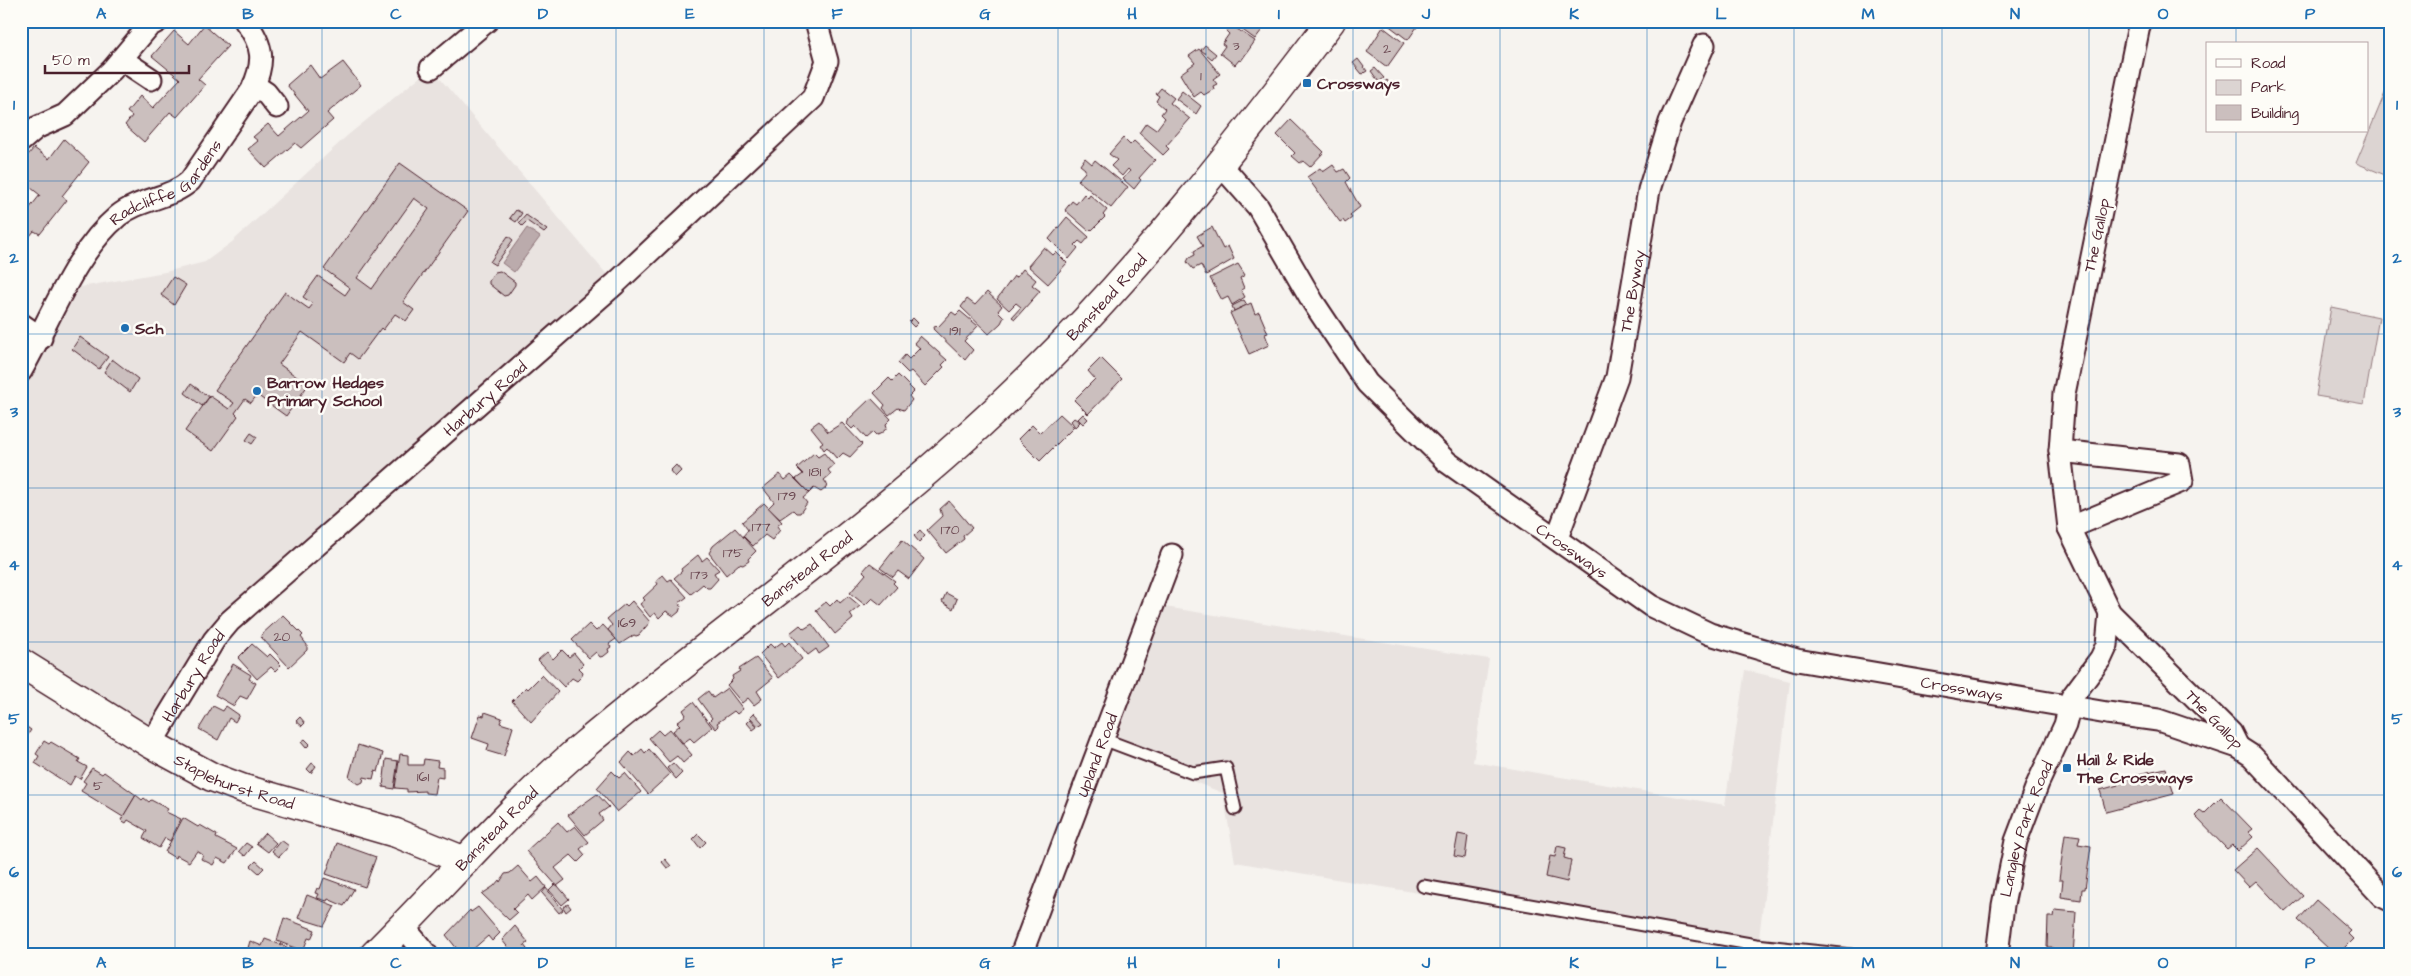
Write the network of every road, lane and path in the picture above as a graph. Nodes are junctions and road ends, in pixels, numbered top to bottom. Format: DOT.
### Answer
graph roads {
  1 [pos="158,21"];
  2 [pos="244,21"];
  3 [pos="486,21"];
  4 [pos="816,21"];
  5 [pos="1331,21"];
  6 [pos="2140,21"];
  7 [pos="1704,45"];
  8 [pos="121,60"];
  9 [pos="431,68"];
  10 [pos="151,79"];
  11 [pos="254,85"];
  12 [pos="277,107"];
  13 [pos="21,140"];
  14 [pos="1220,164"];
  15 [pos="21,324"];
  16 [pos="41,338"];
  17 [pos="21,371"];
  18 [pos="2060,451"];
  19 [pos="2069,528"];
  20 [pos="1557,538"];
  21 [pos="1172,555"];
  22 [pos="2110,613"];
  23 [pos="21,662"];
  24 [pos="2070,707"];
  25 [pos="1102,739"];
  26 [pos="151,744"];
  27 [pos="2238,747"];
  28 [pos="1235,809"];
  29 [pos="465,861"];
  30 [pos="1423,886"];
  31 [pos="2387,897"];
  32 [pos="403,926"];
  33 [pos="374,955"];
  34 [pos="427,955"];
  35 [pos="1021,955"];
  36 [pos="1851,955"];
  37 [pos="1997,955"];
  1 -- 8 [label="street"];
  2 -- 11 [label="street, Radcliffe Gardens"];
  3 -- 9 [label="street"];
  4 -- 26 [label="street, Harbury Road"];
  5 -- 14 [label="street, Banstead Road"];
  6 -- 18 [label="street, The Gallop"];
  7 -- 20 [label="street, The Byway"];
  8 -- 10 [label="street"];
  8 -- 13 [label="street"];
  11 -- 12 [label="street"];
  11 -- 16 [label="street, Radcliffe Gardens"];
  14 -- 20 [label="street, Crossways"];
  14 -- 29 [label="street, Banstead Road"];
  15 -- 16 [label="street"];
  16 -- 17 [label="street, Radcliffe Gardens"];
  18 -- 19 [label="street, The Gallop"];
  18 -- 19 [label="street"];
  19 -- 22 [label="street, The Gallop"];
  20 -- 24 [label="street, Crossways"];
  21 -- 25 [label="street, Upland Road"];
  22 -- 24 [label="street"];
  22 -- 27 [label="street, The Gallop"];
  23 -- 26 [label="street, Staplehurst Road"];
  24 -- 27 [label="street, Crossways"];
  24 -- 37 [label="street, Langley Park Road"];
  25 -- 28 [label="lane"];
  25 -- 35 [label="street, Upland Road"];
  26 -- 29 [label="street, Staplehurst Road"];
  27 -- 31 [label="street, The Gallop"];
  29 -- 32 [label="street, Banstead Road"];
  30 -- 36 [label="lane"];
  32 -- 33 [label="street, Banstead Road"];
  32 -- 34 [label="street"];
}
